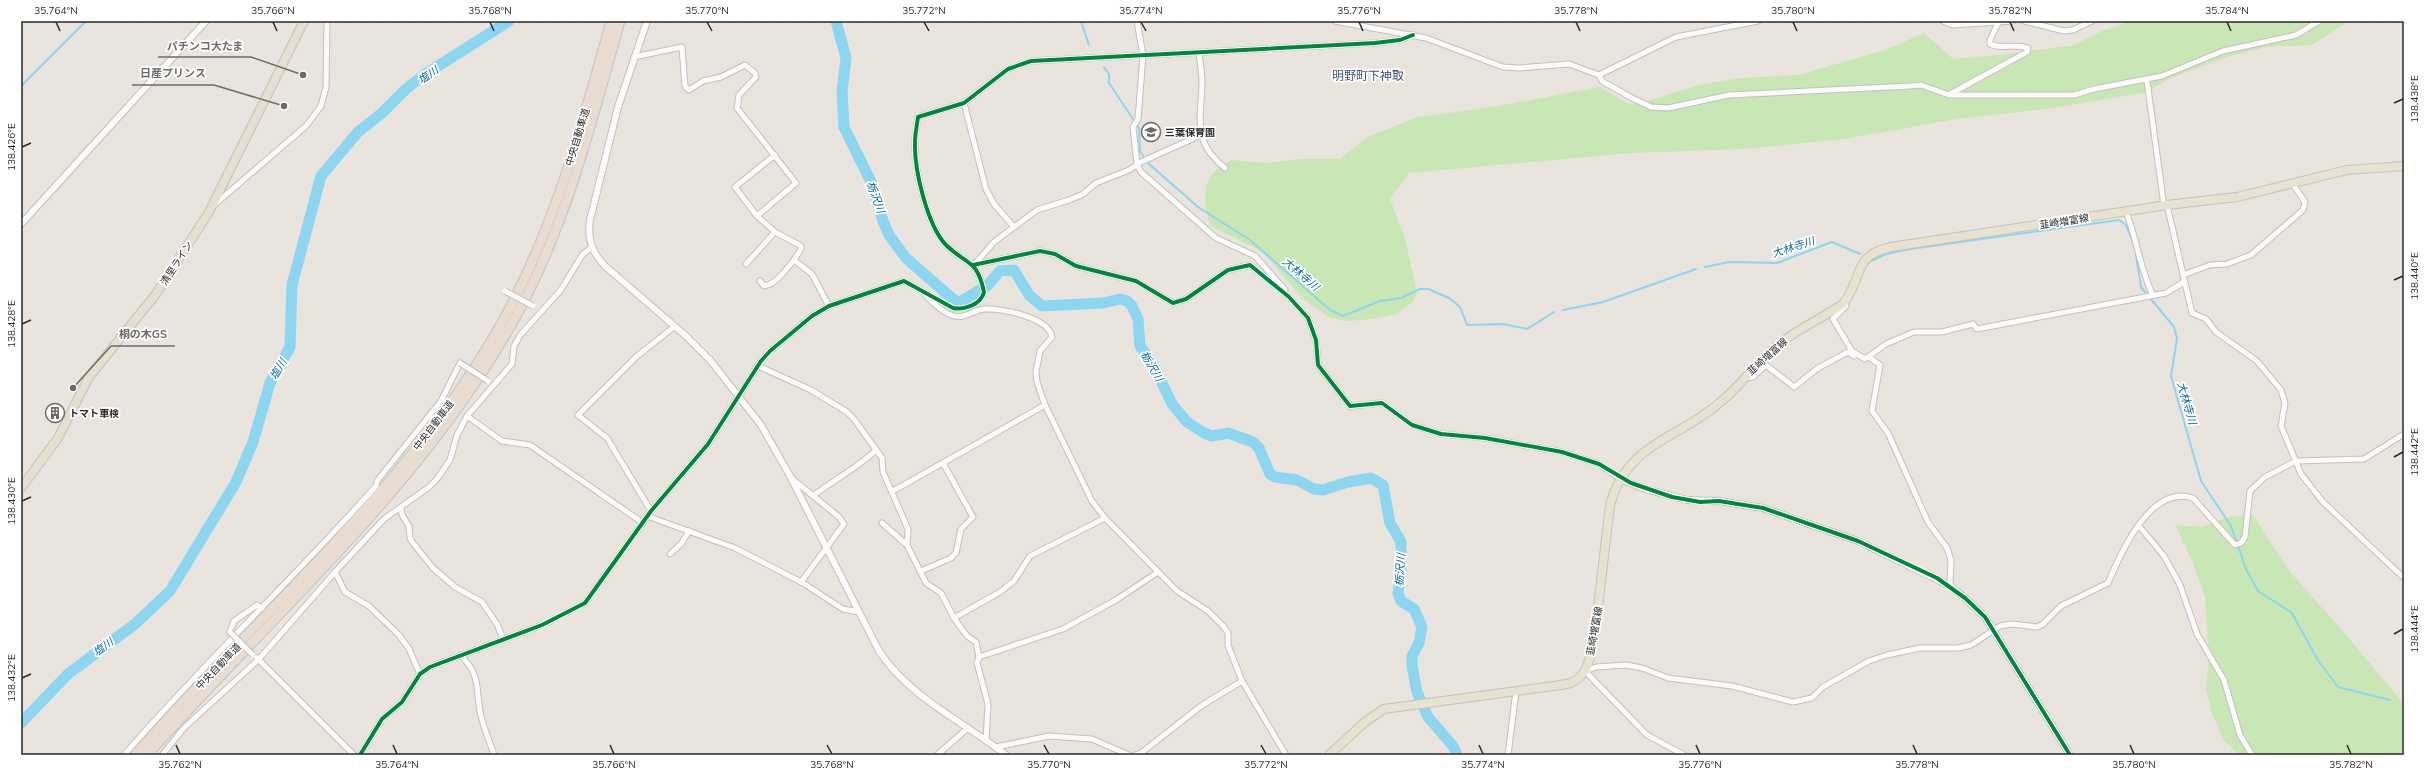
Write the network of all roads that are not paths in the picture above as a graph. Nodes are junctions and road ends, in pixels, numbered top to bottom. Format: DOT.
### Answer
graph roads {
  1 [pos="206,21"];
  2 [pos="304,21"];
  3 [pos="327,21"];
  4 [pos="611,21"];
  5 [pos="620,21"];
  6 [pos="647,21"];
  7 [pos="1136,21"];
  8 [pos="1335,21"];
  9 [pos="1758,21"];
  10 [pos="1942,21"];
  11 [pos="2013,21"];
  12 [pos="2024,21"];
  13 [pos="2092,21"];
  14 [pos="2319,21"];
  15 [pos="1999,22"];
  16 [pos="1413,35"];
  17 [pos="1199,52"];
  18 [pos="635,54"];
  19 [pos="1143,55"];
  20 [pos="606,56"];
  21 [pos="1599,75"];
  22 [pos="2147,81"];
  23 [pos="1949,95"];
  24 [pos="964,103"];
  25 [pos="1201,135"];
  26 [pos="775,155"];
  27 [pos="1139,163"];
  28 [pos="2404,166"];
  29 [pos="1225,168"];
  30 [pos="2292,183"];
  31 [pos="213,206"];
  32 [pos="2165,206"];
  33 [pos="2126,212"];
  34 [pos="757,216"];
  35 [pos="21,224"];
  36 [pos="1014,227"];
  37 [pos="775,232"];
  38 [pos="591,248"];
  39 [pos="794,260"];
  40 [pos="746,264"];
  41 [pos="973,265"];
  42 [pos="2183,275"];
  43 [pos="760,281"];
  44 [pos="2184,282"];
  45 [pos="921,288"];
  46 [pos="505,291"];
  47 [pos="2153,295"];
  48 [pos="1289,297"];
  49 [pos="1843,304"];
  50 [pos="829,306"];
  51 [pos="541,310"];
  52 [pos="675,326"];
  53 [pos="1867,358"];
  54 [pos="758,366"];
  55 [pos="1742,379"];
  56 [pos="490,382"];
  57 [pos="739,397"];
  58 [pos="1045,405"];
  59 [pos="467,416"];
  60 [pos="2404,434"];
  61 [pos="876,450"];
  62 [pos="2296,461"];
  63 [pos="943,463"];
  64 [pos="790,476"];
  65 [pos="1620,479"];
  66 [pos="21,488"];
  67 [pos="893,491"];
  68 [pos="814,495"];
  69 [pos="401,508"];
  70 [pos="651,511"];
  71 [pos="647,516"];
  72 [pos="1105,518"];
  73 [pos="643,523"];
  74 [pos="882,523"];
  75 [pos="2139,526"];
  76 [pos="689,531"];
  77 [pos="907,545"];
  78 [pos="826,548"];
  79 [pos="670,554"];
  80 [pos="921,571"];
  81 [pos="335,572"];
  82 [pos="1158,572"];
  83 [pos="2404,578"];
  84 [pos="800,582"];
  85 [pos="1950,586"];
  86 [pos="262,608"];
  87 [pos="859,612"];
  88 [pos="954,618"];
  89 [pos="1993,629"];
  90 [pos="503,639"];
  91 [pos="460,656"];
  92 [pos="979,657"];
  93 [pos="259,659"];
  94 [pos="1585,671"];
  95 [pos="420,674"];
  96 [pos="1242,681"];
  97 [pos="1516,691"];
  98 [pos="968,728"];
  99 [pos="986,740"];
  100 [pos="996,747"];
  101 [pos="124,755"];
  102 [pos="135,755"];
  103 [pos="147,755"];
  104 [pos="162,755"];
  105 [pos="354,755"];
  106 [pos="360,755"];
  107 [pos="494,755"];
  108 [pos="937,755"];
  109 [pos="1006,755"];
  110 [pos="1129,755"];
  111 [pos="1135,755"];
  112 [pos="1286,755"];
  113 [pos="1328,755"];
  114 [pos="1508,755"];
  115 [pos="1684,755"];
  116 [pos="2070,755"];
  117 [pos="2252,755"];
  1 -- 35 [label="street"];
  2 -- 31 [label="highway, 清里ライン"];
  3 -- 31 [label="street"];
  4 -- 20 [label="highway, 中央自動車道"];
  5 -- 20 [label="highway, 中央自動車道"];
  6 -- 18 [label="street"];
  7 -- 19 [label="street"];
  8 -- 16 [label="street"];
  9 -- 21 [label="street"];
  10 -- 15 [label="street"];
  11 -- 15 [label="street"];
  12 -- 13 [label="street"];
  14 -- 22 [label="street"];
  15 -- 23 [label="street"];
  16 -- 17 [label="street"];
  16 -- 21 [label="street"];
  17 -- 19 [label="street"];
  17 -- 25 [label="street"];
  18 -- 26 [label="street"];
  18 -- 38 [label="street"];
  19 -- 24 [label="street"];
  19 -- 27 [label="street"];
  20 -- 102 [label="highway, 中央自動車道"];
  20 -- 103 [label="highway, 中央自動車道"];
  21 -- 23 [label="street"];
  22 -- 23 [label="street"];
  22 -- 32 [label="street"];
  24 -- 36 [label="street"];
  24 -- 41 [label="street"];
  25 -- 27 [label="street"];
  25 -- 29 [label="street"];
  26 -- 34 [label="street"];
  26 -- 34 [label="street"];
  27 -- 36 [label="street"];
  27 -- 48 [label="street"];
  28 -- 30 [label="main road, 韮崎増富線"];
  30 -- 32 [label="main road, 韮崎増富線"];
  30 -- 42 [label="street"];
  31 -- 66 [label="highway, 清里ライン"];
  32 -- 33 [label="main road, 韮崎増富線"];
  32 -- 42 [label="street"];
  33 -- 47 [label="street"];
  33 -- 49 [label="main road, 韮崎増富線"];
  34 -- 37 [label="street"];
  36 -- 41 [label="street"];
  37 -- 39 [label="street"];
  37 -- 40 [label="street"];
  38 -- 51 [label="street"];
  38 -- 52 [label="street"];
  39 -- 43 [label="street"];
  39 -- 50 [label="street"];
  41 -- 45 [label="street"];
  41 -- 48 [label="street"];
  42 -- 44 [label="street"];
  44 -- 47 [label="street"];
  44 -- 62 [label="street"];
  45 -- 50 [label="street"];
  45 -- 58 [label="street"];
  46 -- 51 [label="street, bridge"];
  47 -- 53 [label="street"];
  48 -- 65 [label="street"];
  49 -- 53 [label="street"];
  49 -- 55 [label="main road, 韮崎増富線"];
  50 -- 54 [label="street"];
  51 -- 56 [label="street"];
  52 -- 57 [label="street"];
  52 -- 70 [label="street"];
  53 -- 55 [label="street"];
  53 -- 85 [label="street"];
  54 -- 57 [label="street"];
  54 -- 61 [label="street"];
  55 -- 65 [label="main road, 韮崎増富線"];
  56 -- 59 [label="street"];
  56 -- 86 [label="street, bridge"];
  57 -- 64 [label="street"];
  57 -- 70 [label="street"];
  58 -- 63 [label="street"];
  58 -- 72 [label="street"];
  59 -- 69 [label="street"];
  59 -- 73 [label="street"];
  60 -- 62 [label="street"];
  61 -- 67 [label="street"];
  61 -- 68 [label="street"];
  62 -- 75 [label="street"];
  62 -- 83 [label="street"];
  63 -- 67 [label="street"];
  63 -- 80 [label="street"];
  64 -- 68 [label="street"];
  64 -- 78 [label="street"];
  65 -- 85 [label="street"];
  65 -- 94 [label="main road, 韮崎増富線"];
  67 -- 77 [label="street"];
  68 -- 78 [label="street"];
  69 -- 81 [label="street"];
  69 -- 90 [label="street"];
  70 -- 71 [label="street"];
  71 -- 73 [label="street"];
  71 -- 76 [label="street"];
  72 -- 82 [label="street"];
  72 -- 88 [label="street"];
  73 -- 90 [label="street"];
  74 -- 77 [label="street"];
  75 -- 89 [label="street"];
  75 -- 117 [label="street"];
  76 -- 79 [label="street"];
  76 -- 84 [label="street"];
  77 -- 80 [label="street"];
  78 -- 84 [label="street"];
  78 -- 87 [label="street"];
  80 -- 88 [label="street"];
  81 -- 93 [label="street"];
  81 -- 95 [label="street"];
  82 -- 92 [label="street"];
  82 -- 96 [label="street"];
  84 -- 87 [label="street"];
  85 -- 89 [label="street"];
  86 -- 93 [label="street, bridge"];
  86 -- 101 [label="street"];
  87 -- 98 [label="street"];
  88 -- 92 [label="street"];
  89 -- 94 [label="street"];
  89 -- 116 [label="street"];
  90 -- 91 [label="street"];
  91 -- 95 [label="street"];
  91 -- 107 [label="street"];
  92 -- 99 [label="street"];
  93 -- 104 [label="street"];
  93 -- 105 [label="street"];
  94 -- 97 [label="main road"];
  94 -- 115 [label="street"];
  95 -- 106 [label="street"];
  96 -- 111 [label="street"];
  96 -- 112 [label="street"];
  97 -- 113 [label="main road"];
  97 -- 114 [label="street"];
  98 -- 99 [label="street"];
  98 -- 108 [label="street"];
  99 -- 100 [label="street"];
  100 -- 109 [label="street"];
  100 -- 110 [label="street"];
}
